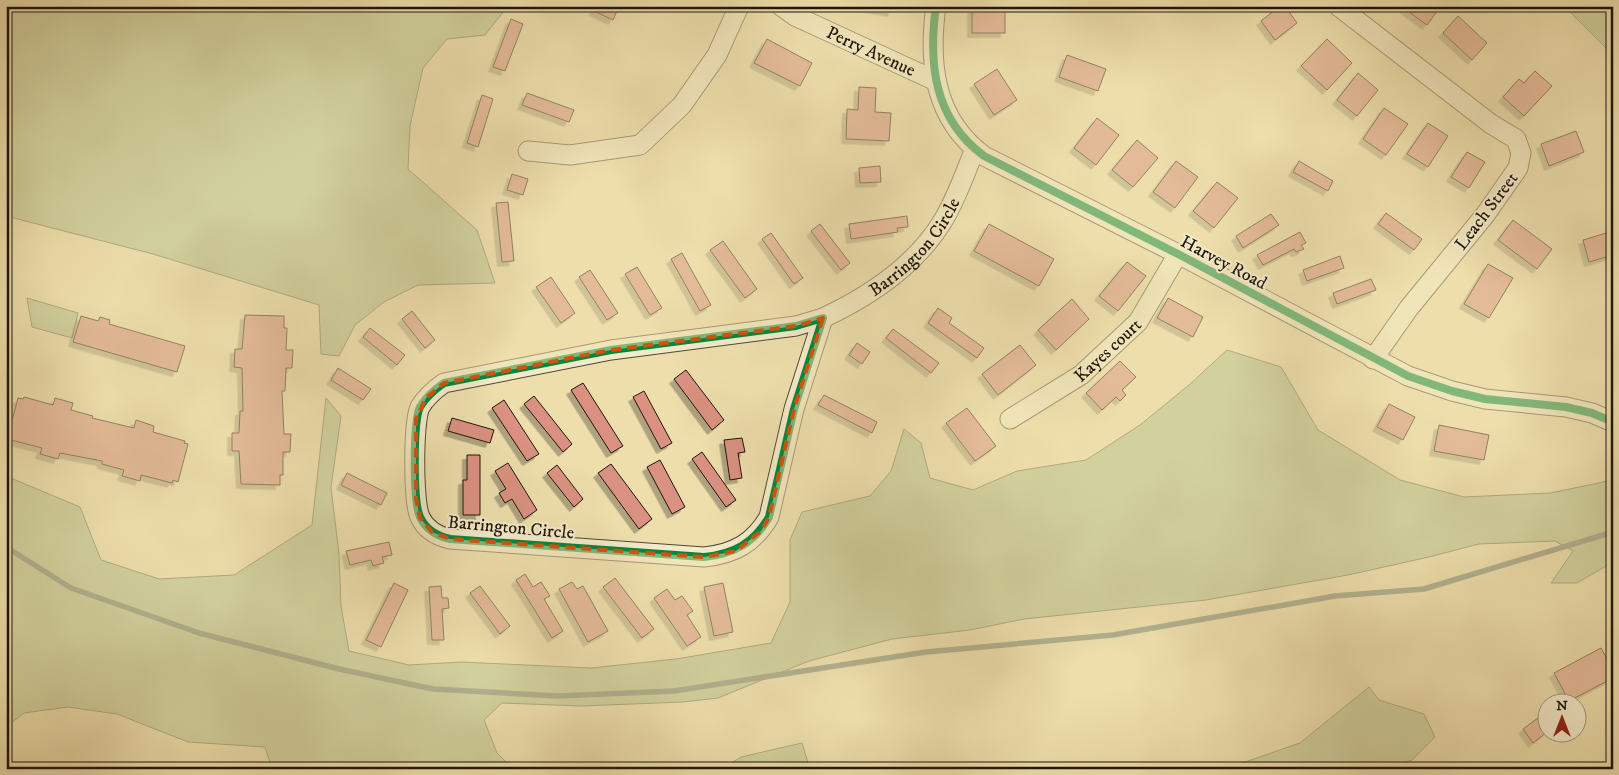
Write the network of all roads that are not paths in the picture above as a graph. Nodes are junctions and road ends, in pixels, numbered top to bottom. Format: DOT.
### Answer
graph roads {
  1 [pos="739,6"];
  2 [pos="781,6"];
  3 [pos="936,6"];
  4 [pos="1338,6"];
  5 [pos="936,81"];
  6 [pos="975,149"];
  7 [pos="528,152"];
  8 [pos="1178,254"];
  9 [pos="823,318"];
  10 [pos="1373,359"];
  11 [pos="1010,419"];
  12 [pos="1613,422"];
  1 -- 7 [label="street"];
  2 -- 5 [label="street, Perry Avenue"];
  3 -- 5 [label="street, Harvey Road"];
  4 -- 10 [label="street, Leach Street"];
  5 -- 6 [label="street, Harvey Road"];
  6 -- 8 [label="street, Harvey Road"];
  6 -- 9 [label="street, Barrington Circle"];
  8 -- 10 [label="street, Harvey Road"];
  8 -- 11 [label="street, Kayes court"];
  9 -- 9 [label="street, Barrington Circle"];
  10 -- 12 [label="street, Harvey Road"];
}
